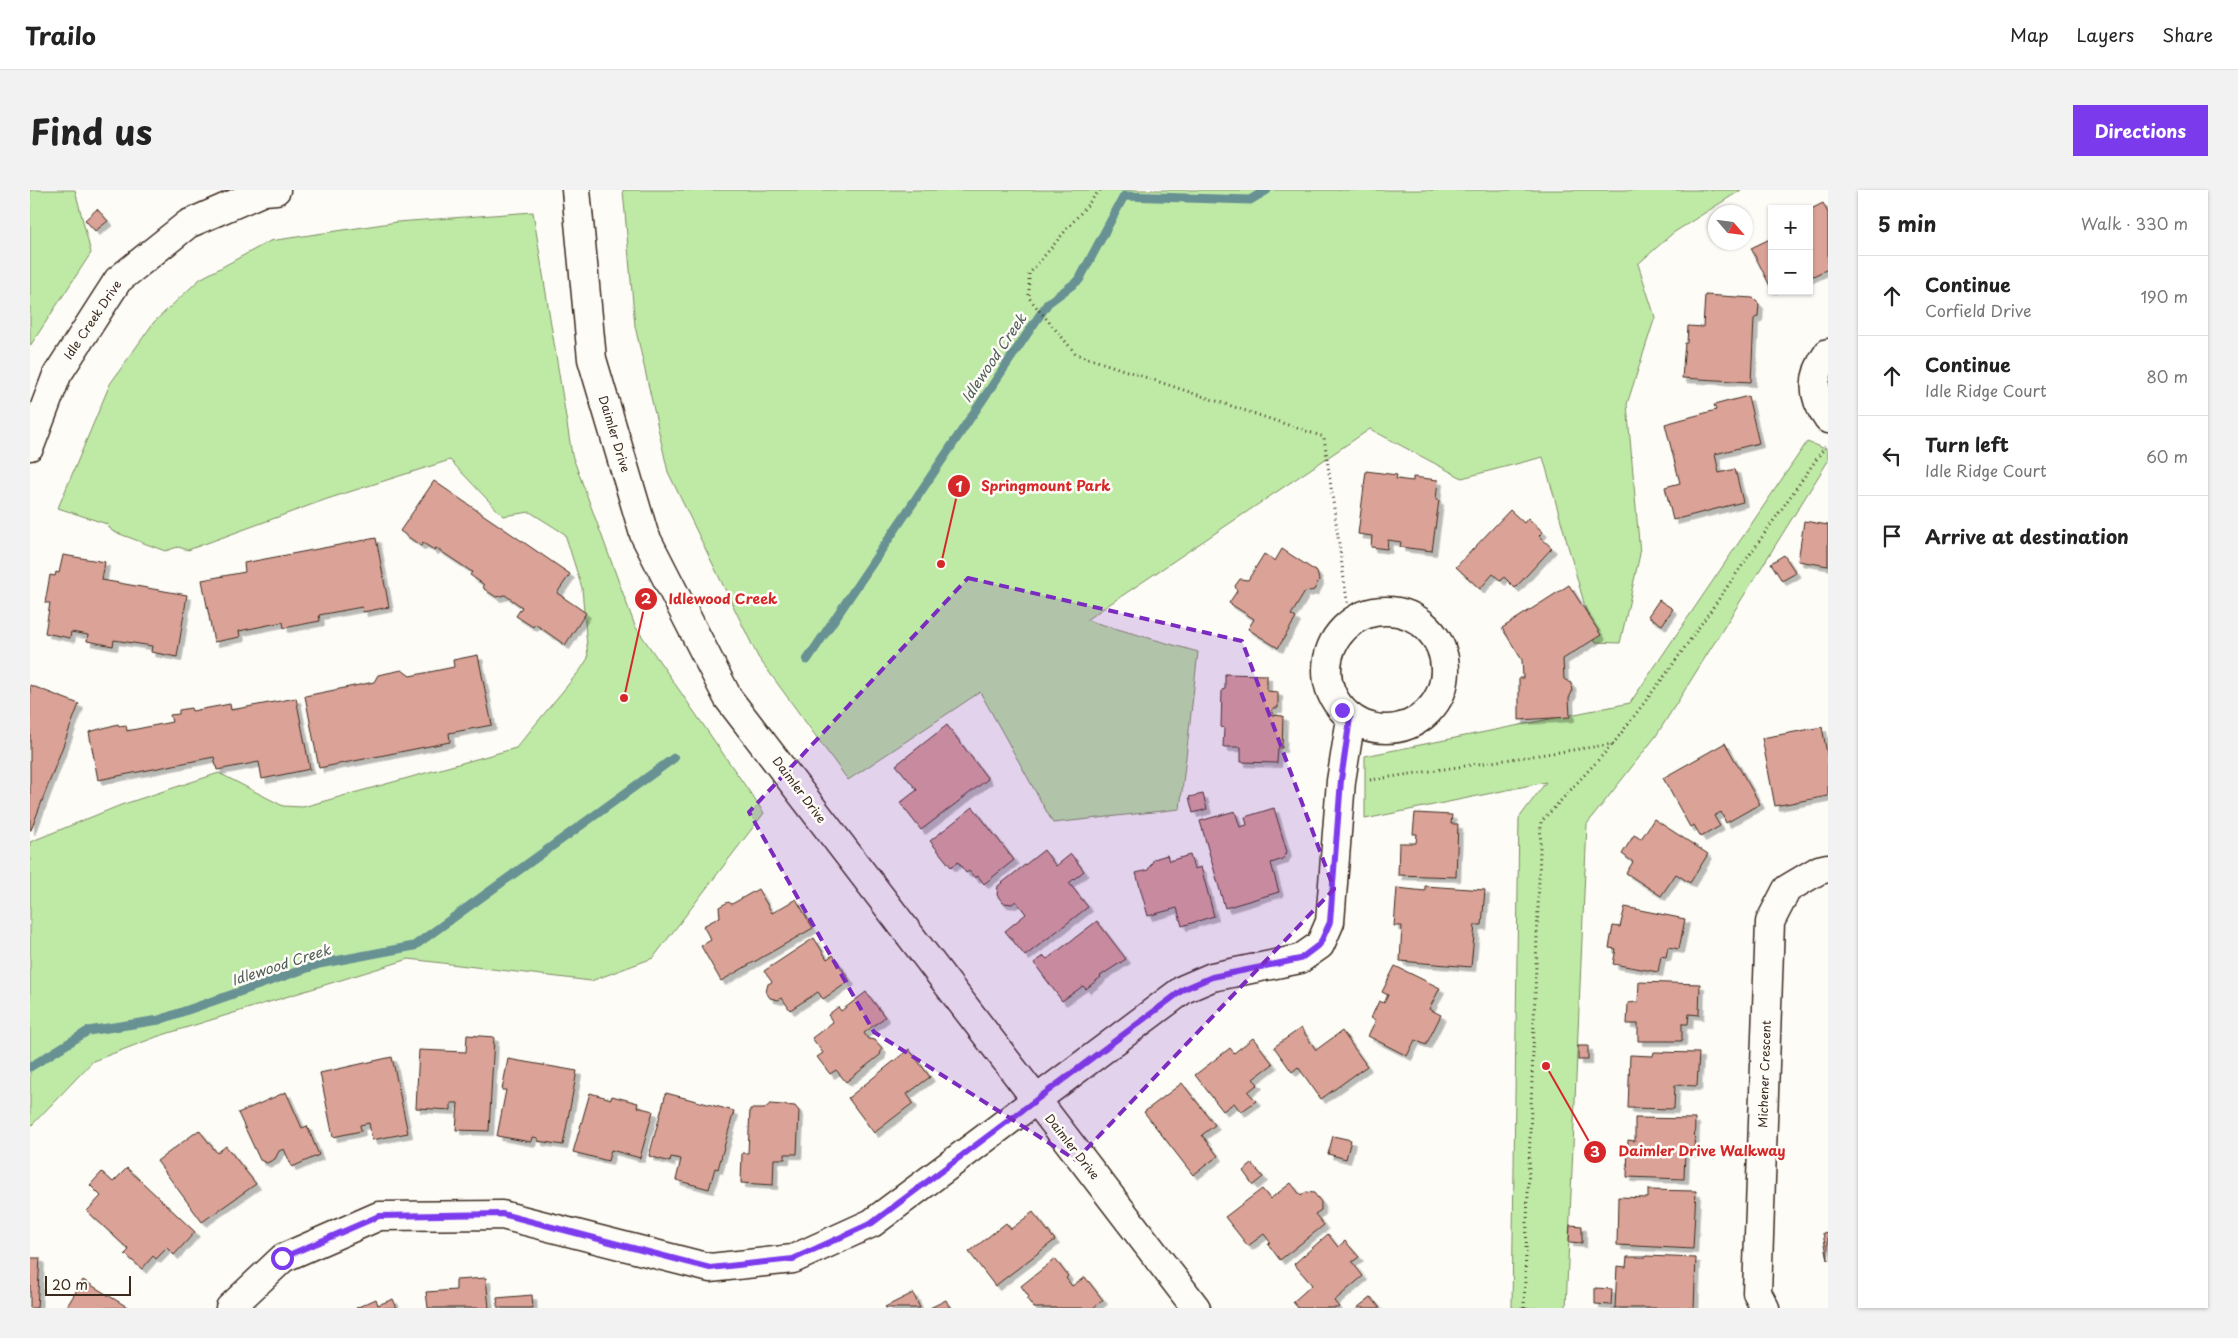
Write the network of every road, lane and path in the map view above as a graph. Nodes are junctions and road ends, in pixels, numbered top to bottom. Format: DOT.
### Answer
graph roads {
  1 [pos="268,190"];
  2 [pos="576,190"];
  3 [pos="1100,190"];
  4 [pos="1828,353"];
  5 [pos="1828,419"];
  6 [pos="1828,442"];
  7 [pos="30,446"];
  8 [pos="1350,622"];
  9 [pos="1350,718"];
  10 [pos="1613,744"];
  11 [pos="1341,780"];
  12 [pos="1828,868"];
  13 [pos="1036,1100"];
  14 [pos="230,1308"];
  15 [pos="1196,1308"];
  16 [pos="1524,1308"];
  17 [pos="1765,1308"];
  1 -- 7 [label="street, Idle Creek Drive"];
  2 -- 13 [label="street, Daimler Drive"];
  3 -- 8 [label="path"];
  4 -- 5 [label="street"];
  6 -- 10 [label="path"];
  8 -- 9 [label="street"];
  8 -- 9 [label="street"];
  9 -- 11 [label="street"];
  10 -- 11 [label="path"];
  10 -- 16 [label="path"];
  11 -- 13 [label="street"];
  12 -- 17 [label="street, Michener Crescent"];
  13 -- 14 [label="street"];
  13 -- 15 [label="street, Daimler Drive"];
}
